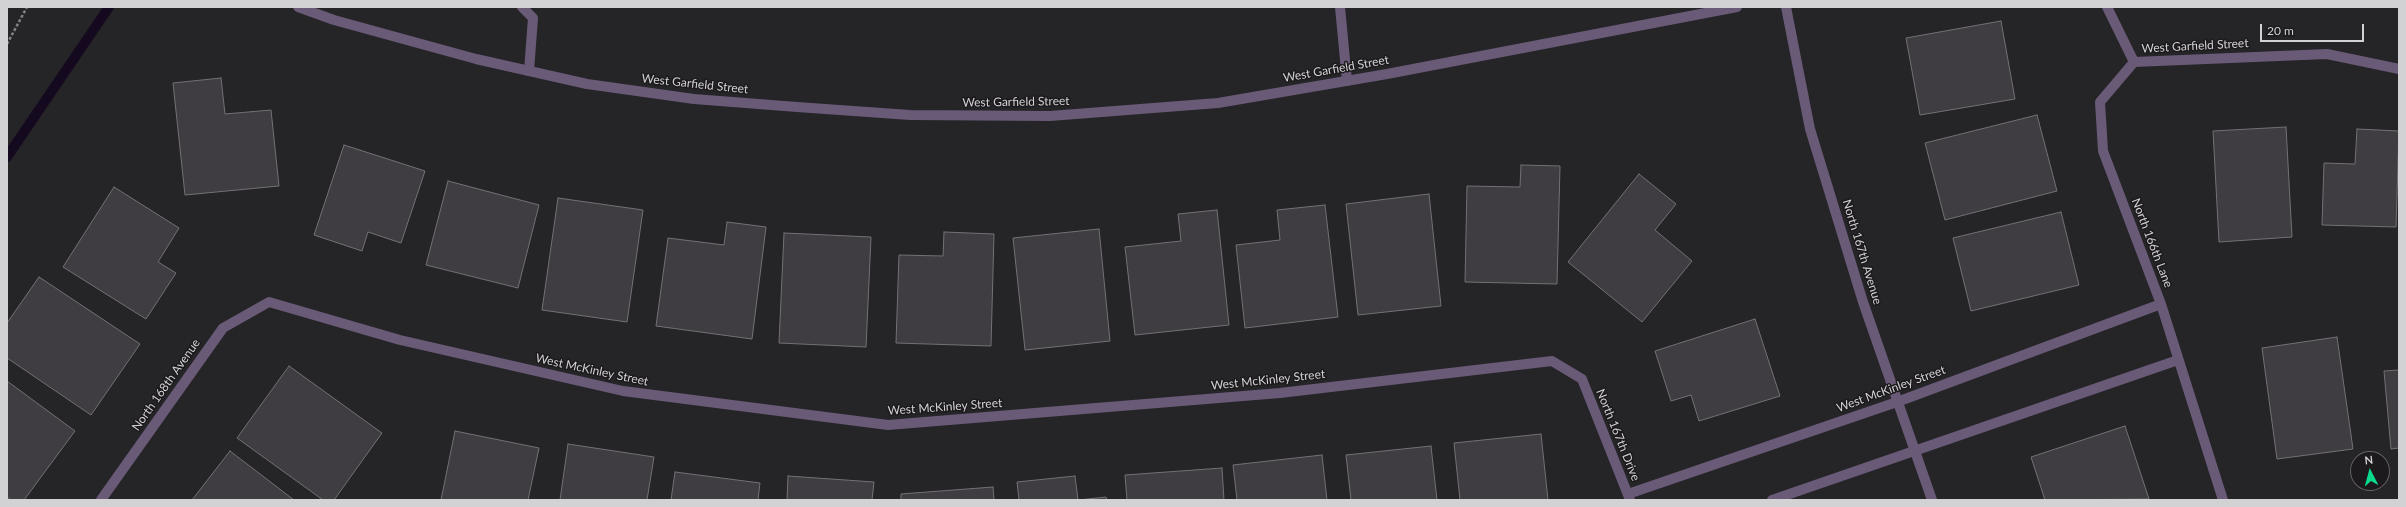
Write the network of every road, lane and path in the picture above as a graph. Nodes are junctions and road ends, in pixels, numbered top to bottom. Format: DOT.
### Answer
graph roads {
  1 [pos="27,7"];
  2 [pos="298,7"];
  3 [pos="522,7"];
  4 [pos="1340,7"];
  5 [pos="1737,7"];
  6 [pos="1786,7"];
  7 [pos="2107,7"];
  8 [pos="7,44"];
  9 [pos="2134,62"];
  10 [pos="2399,69"];
  11 [pos="529,70"];
  12 [pos="1347,81"];
  13 [pos="268,302"];
  14 [pos="2161,304"];
  15 [pos="2178,360"];
  16 [pos="1582,379"];
  17 [pos="1897,402"];
  18 [pos="1914,450"];
  19 [pos="1629,497"];
  20 [pos="101,500"];
  21 [pos="1772,500"];
  22 [pos="1932,500"];
  23 [pos="2223,500"];
  1 -- 8 [label="path"];
  2 -- 11 [label="street, West Garfield Street"];
  3 -- 11 [label="street"];
  4 -- 12 [label="street"];
  5 -- 12 [label="street, West Garfield Street"];
  6 -- 17 [label="street, North 167th Avenue"];
  7 -- 9 [label="street"];
  9 -- 10 [label="street, West Garfield Street"];
  9 -- 14 [label="street, North 166th Lane"];
  11 -- 12 [label="street, West Garfield Street"];
  13 -- 16 [label="street, West McKinley Street"];
  13 -- 20 [label="street, North 168th Avenue"];
  14 -- 15 [label="street, North 166th Lane"];
  14 -- 17 [label="street, West McKinley Street"];
  15 -- 18 [label="street"];
  15 -- 23 [label="street, North 166th Lane"];
  16 -- 19 [label="street, North 167th Drive"];
  17 -- 18 [label="street, North 167th Avenue"];
  17 -- 19 [label="street, West McKinley Street"];
  18 -- 21 [label="street"];
  18 -- 22 [label="street, North 167th Avenue"];
}
